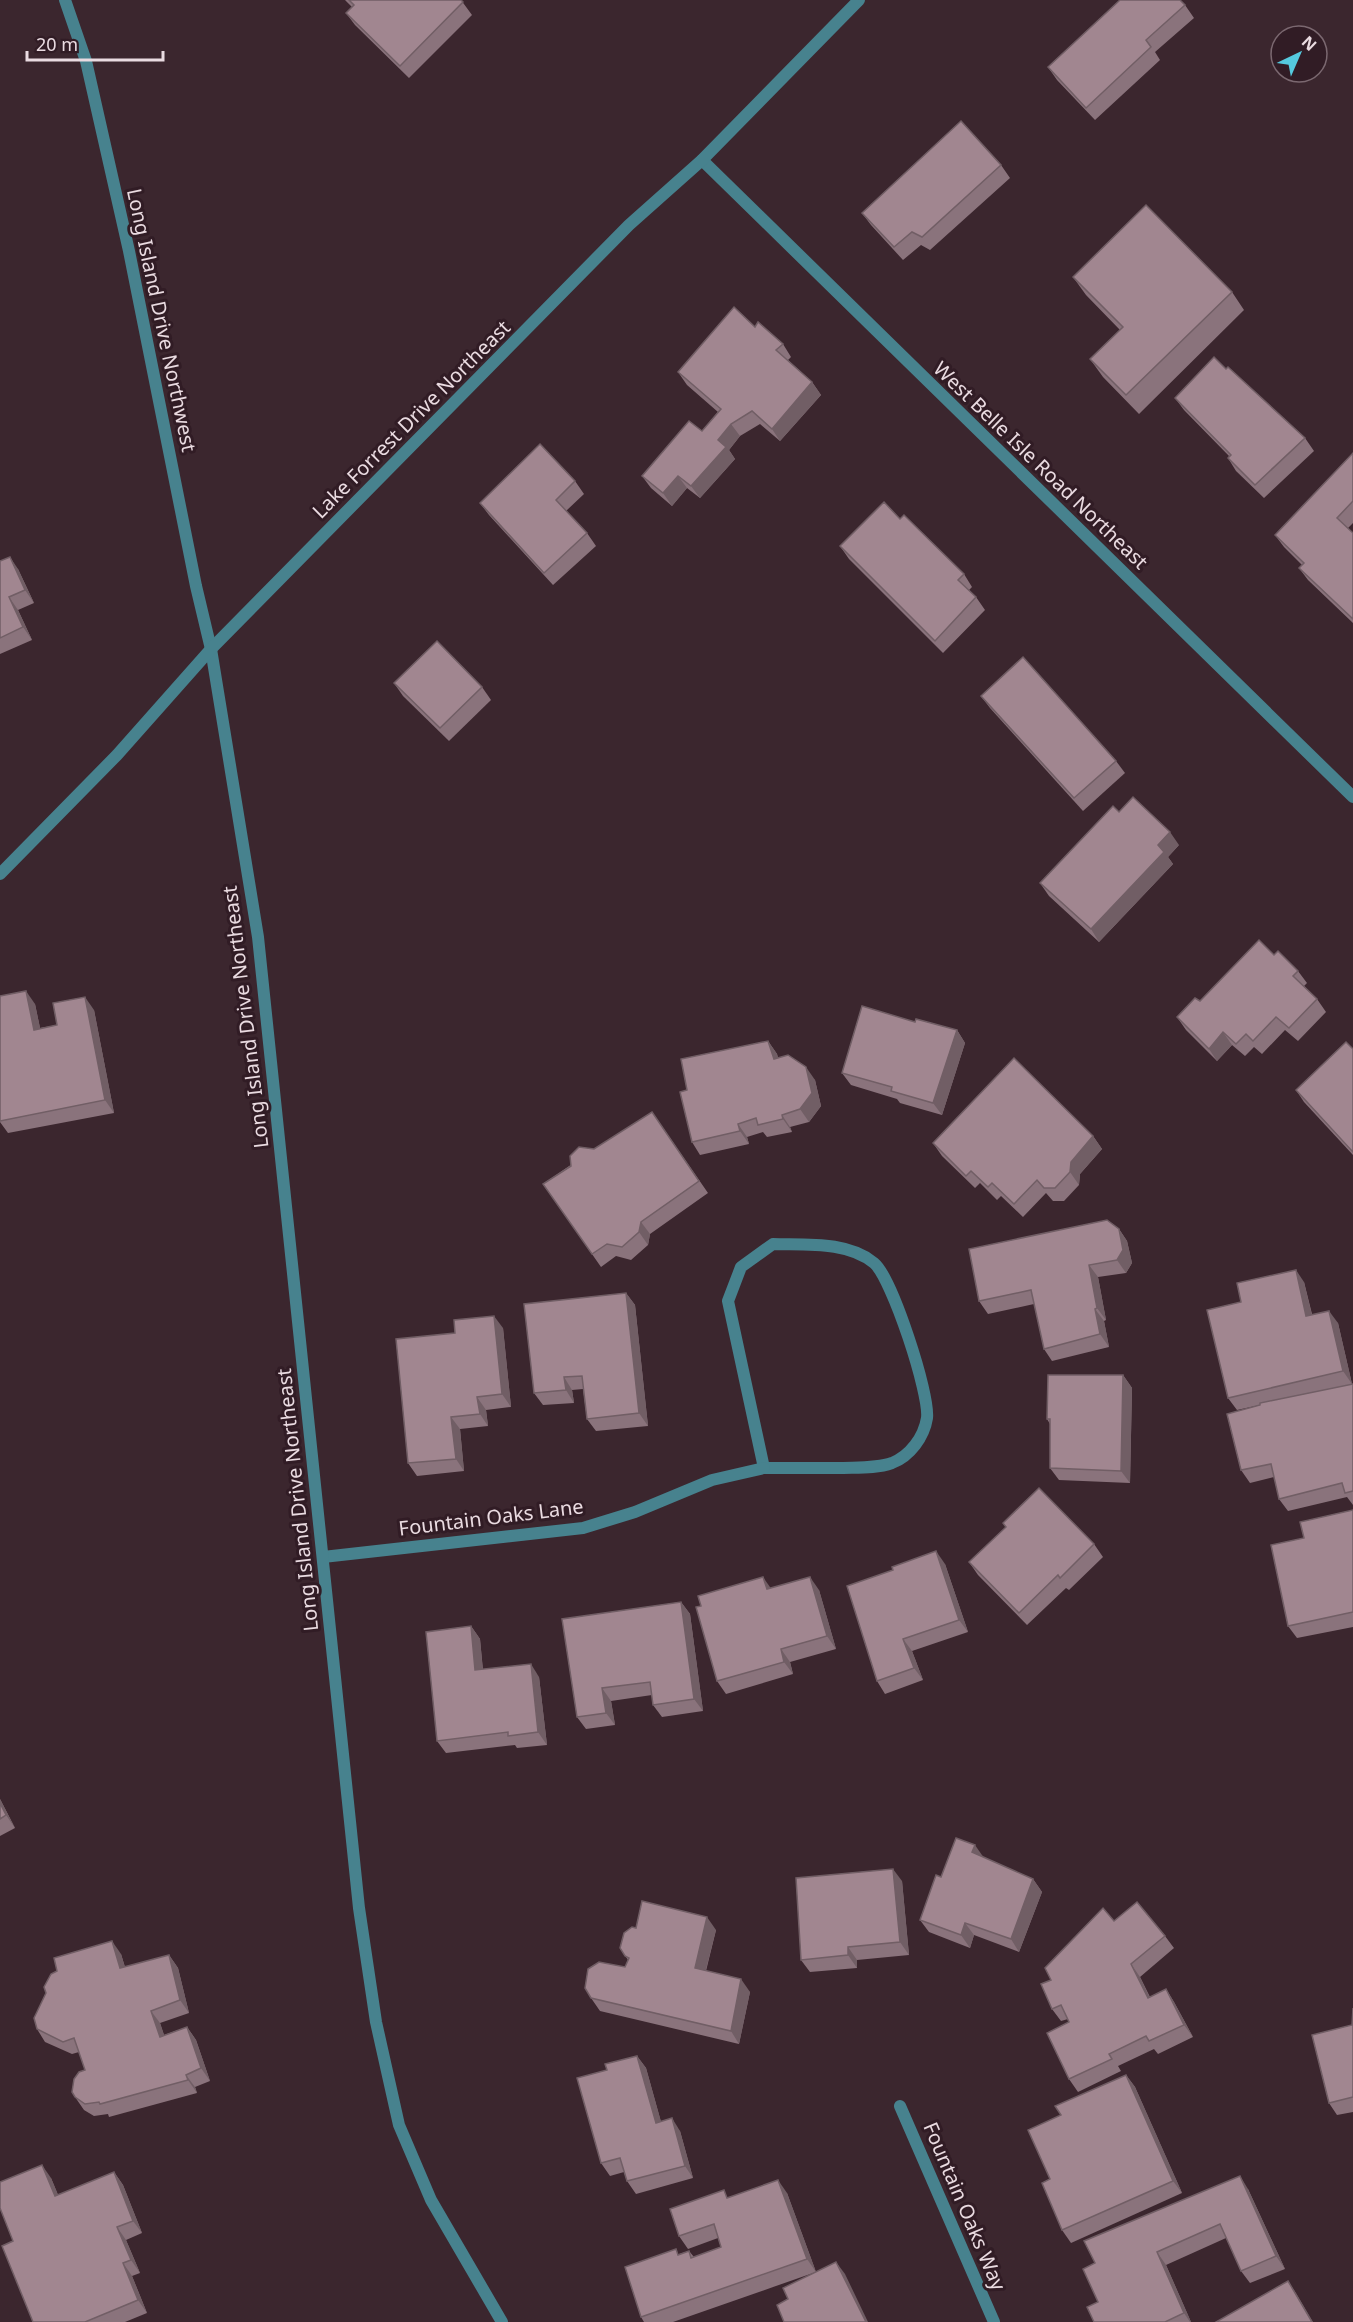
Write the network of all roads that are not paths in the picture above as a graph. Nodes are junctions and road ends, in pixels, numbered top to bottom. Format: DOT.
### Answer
graph roads {
  1 [pos="65,0"];
  2 [pos="859,0"];
  3 [pos="702,160"];
  4 [pos="211,649"];
  5 [pos="1353,797"];
  6 [pos="0,874"];
  7 [pos="764,1468"];
  8 [pos="323,1557"];
  9 [pos="900,2106"];
  10 [pos="502,2322"];
  11 [pos="994,2322"];
  1 -- 4 [label="street, Long Island Drive Northwest"];
  2 -- 3 [label="street, Lake Forrest Drive Northeast"];
  3 -- 4 [label="street, Lake Forrest Drive Northeast"];
  3 -- 5 [label="street, West Belle Isle Road Northeast"];
  4 -- 6 [label="street, Lake Forrest Drive Northeast"];
  4 -- 8 [label="street, Long Island Drive Northeast"];
  7 -- 7 [label="street, Fountain Oaks Lane"];
  7 -- 8 [label="street, Fountain Oaks Lane"];
  8 -- 10 [label="street, Long Island Drive Northeast"];
  9 -- 11 [label="street, Fountain Oaks Way"];
}
